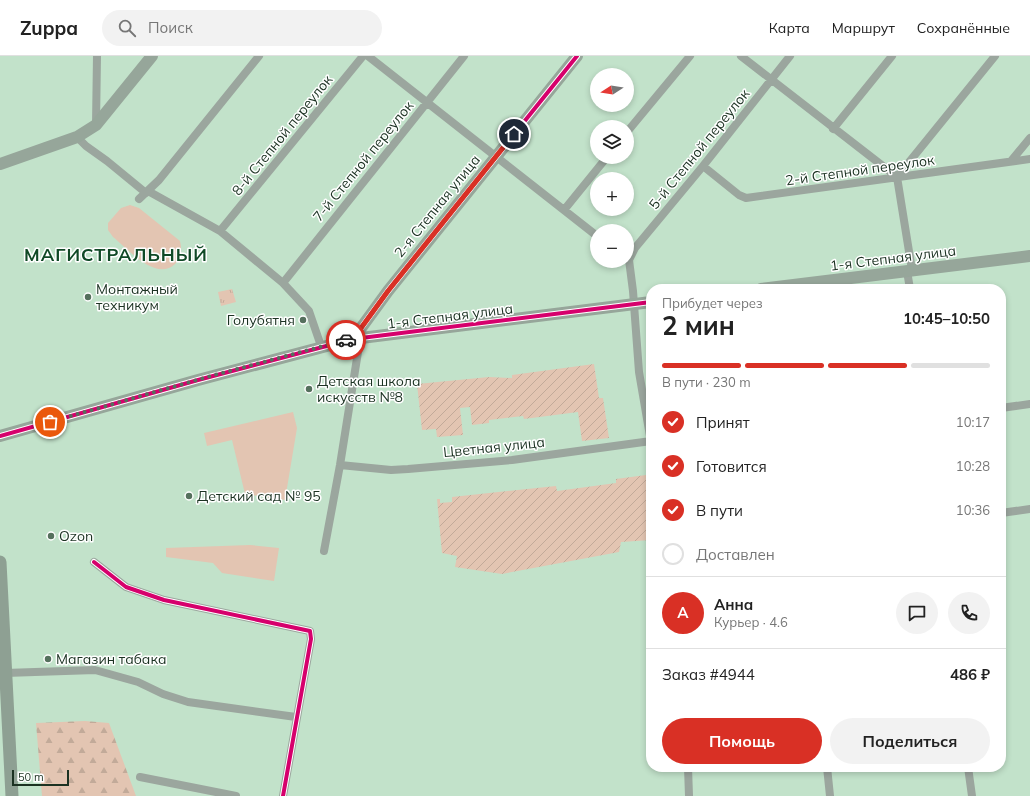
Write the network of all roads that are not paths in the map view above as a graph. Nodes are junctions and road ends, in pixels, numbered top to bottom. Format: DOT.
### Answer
graph roads {
  1 [pos="98,56"];
  2 [pos="152,56"];
  3 [pos="259,56"];
  4 [pos="363,56"];
  5 [pos="368,56"];
  6 [pos="464,56"];
  7 [pos="577,56"];
  8 [pos="690,56"];
  9 [pos="741,56"];
  10 [pos="790,56"];
  11 [pos="892,56"];
  12 [pos="995,56"];
  13 [pos="771,80"];
  14 [pos="427,102"];
  15 [pos="634,124"];
  16 [pos="96,125"];
  17 [pos="833,129"];
  18 [pos="77,137"];
  19 [pos="1030,138"];
  20 [pos="495,157"];
  21 [pos="1030,158"];
  22 [pos="1011,161"];
  23 [pos="0,164"];
  24 [pos="601,164"];
  25 [pos="703,166"];
  26 [pos="896,177"];
  27 [pos="144,194"];
  28 [pos="564,210"];
  29 [pos="590,230"];
  30 [pos="220,231"];
  31 [pos="634,250"];
  32 [pos="1030,256"];
  33 [pos="629,268"];
  34 [pos="910,271"];
  35 [pos="283,283"];
  36 [pos="802,284"];
  37 [pos="910,284"];
  38 [pos="646,303"];
  39 [pos="634,304"];
  40 [pos="358,338"];
  41 [pos="321,346"];
  42 [pos="1030,404"];
  43 [pos="1006,407"];
  44 [pos="646,412"];
  45 [pos="0,436"];
  46 [pos="646,442"];
  47 [pos="340,465"];
  48 [pos="1030,509"];
  49 [pos="1006,512"];
  50 [pos="324,551"];
  51 [pos="0,562"];
  52 [pos="94,562"];
  53 [pos="5,673"];
  54 [pos="296,718"];
  55 [pos="688,772"];
  56 [pos="828,772"];
  57 [pos="969,772"];
  58 [pos="140,777"];
  59 [pos="12,796"];
  60 [pos="236,796"];
  61 [pos="283,796"];
  62 [pos="689,796"];
  63 [pos="830,796"];
  64 [pos="972,796"];
  1 -- 16 [label="street"];
  2 -- 16 [label="street"];
  3 -- 27 [label="street"];
  4 -- 30 [label="street, 8-й Степной переулок"];
  5 -- 14 [label="street"];
  6 -- 14 [label="street, 7-й Степной переулок"];
  7 -- 20 [label="street, 2-я Степная улица"];
  8 -- 15 [label="street"];
  9 -- 13 [label="street"];
  10 -- 13 [label="street, 5-й Степной переулок"];
  11 -- 17 [label="street"];
  12 -- 26 [label="street"];
  13 -- 17 [label="street"];
  13 -- 25 [label="street, 5-й Степной переулок"];
  14 -- 20 [label="street"];
  14 -- 35 [label="street, 7-й Степной переулок"];
  16 -- 18 [label="street"];
  17 -- 26 [label="street"];
  18 -- 23 [label="street"];
  18 -- 27 [label="street"];
  19 -- 22 [label="street"];
  20 -- 28 [label="street"];
  20 -- 40 [label="street, 2-я Степная улица"];
  21 -- 22 [label="street, 2-й Степной переулок"];
  22 -- 26 [label="street, 2-й Степной переулок"];
  24 -- 28 [label="street"];
  25 -- 26 [label="street, 2-й Степной переулок"];
  25 -- 31 [label="street, 5-й Степной переулок"];
  26 -- 34 [label="street"];
  27 -- 30 [label="street"];
  28 -- 29 [label="street"];
  30 -- 35 [label="street"];
  32 -- 34 [label="street, 1-я Степная улица"];
  33 -- 39 [label="street"];
  34 -- 36 [label="street, 1-я Степная улица"];
  34 -- 37 [label="street"];
  35 -- 41 [label="street"];
  38 -- 39 [label="street, 1-я Степная улица"];
  39 -- 40 [label="street, 1-я Степная улица"];
  39 -- 44 [label="street"];
  40 -- 41 [label="street, 1-я Степная улица"];
  40 -- 47 [label="street"];
  41 -- 45 [label="street, 1-я Степная улица"];
  42 -- 43 [label="street"];
  46 -- 47 [label="street, Цветная улица"];
  47 -- 50 [label="street"];
  48 -- 49 [label="street"];
  51 -- 53 [label="main road"];
  52 -- 54 [label="street"];
  53 -- 54 [label="street"];
  53 -- 59 [label="main road"];
  54 -- 61 [label="street"];
  55 -- 62 [label="street"];
  56 -- 63 [label="street"];
  57 -- 64 [label="street"];
  58 -- 60 [label="street"];
}
